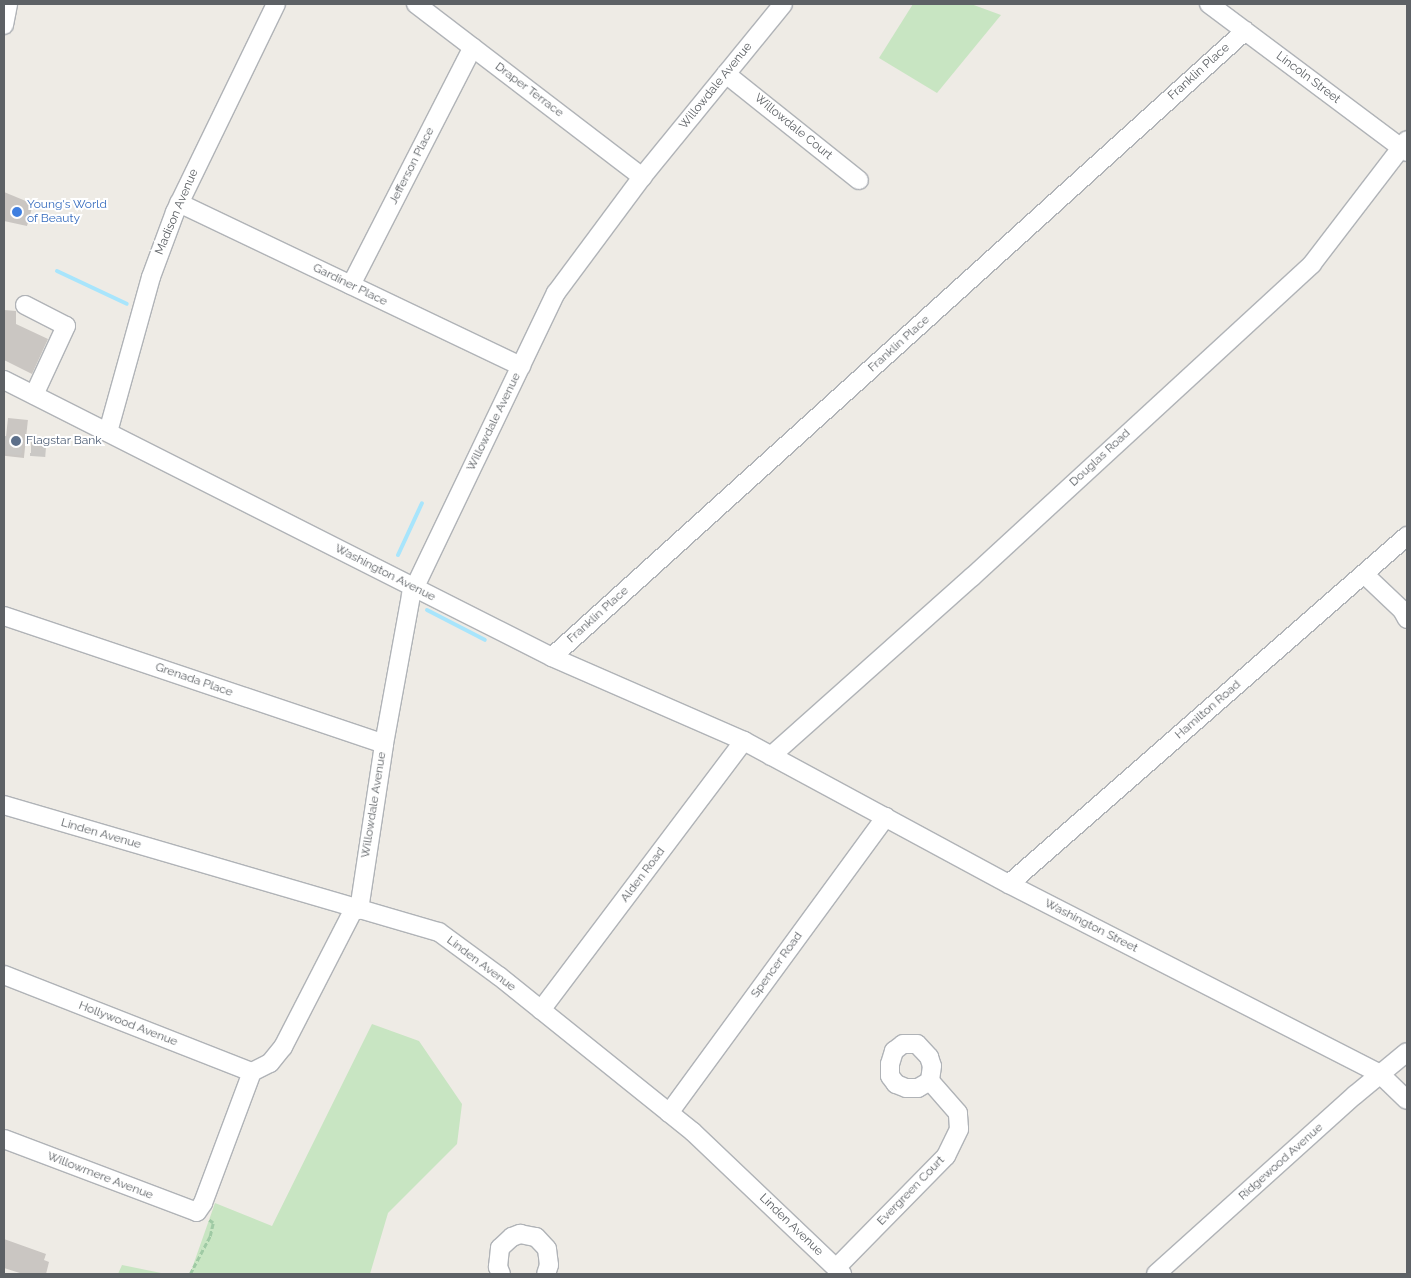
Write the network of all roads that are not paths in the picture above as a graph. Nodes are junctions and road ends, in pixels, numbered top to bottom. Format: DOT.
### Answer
graph roads {
  1 [pos="8,4"];
  2 [pos="276,4"];
  3 [pos="416,4"];
  4 [pos="783,4"];
  5 [pos="1209,4"];
  6 [pos="4,25"];
  7 [pos="1245,31"];
  8 [pos="473,47"];
  9 [pos="726,74"];
  10 [pos="1405,147"];
  11 [pos="642,177"];
  12 [pos="859,180"];
  13 [pos="179,203"];
  14 [pos="351,285"];
  15 [pos="26,305"];
  16 [pos="521,366"];
  17 [pos="4,380"];
  18 [pos="34,395"];
  19 [pos="108,432"];
  20 [pos="1407,536"];
  21 [pos="1364,574"];
  22 [pos="414,588"];
  23 [pos="4,616"];
  24 [pos="1407,619"];
  25 [pos="552,657"];
  26 [pos="744,741"];
  27 [pos="384,744"];
  28 [pos="771,756"];
  29 [pos="4,805"];
  30 [pos="886,817"];
  31 [pos="1009,884"];
  32 [pos="356,909"];
  33 [pos="4,975"];
  34 [pos="541,1010"];
  35 [pos="1407,1052"];
  36 [pos="252,1072"];
  37 [pos="1380,1074"];
  38 [pos="930,1080"];
  39 [pos="1407,1100"];
  40 [pos="669,1113"];
  41 [pos="4,1139"];
  42 [pos="839,1271"];
  43 [pos="501,1274"];
  44 [pos="546,1274"];
  45 [pos="1156,1274"];
  1 -- 6 [label="street"];
  2 -- 13 [label="street, Madison Avenue"];
  3 -- 8 [label="street, Draper Terrace"];
  4 -- 9 [label="street, Willowdale Avenue"];
  5 -- 7 [label="street, Lincoln Street"];
  7 -- 10 [label="street, Lincoln Street"];
  7 -- 25 [label="street, Franklin Place"];
  8 -- 11 [label="street, Draper Terrace"];
  8 -- 14 [label="street, Jefferson Place"];
  9 -- 11 [label="street, Willowdale Avenue"];
  9 -- 12 [label="street, Willowdale Court"];
  10 -- 28 [label="street, Douglas Road"];
  11 -- 16 [label="street, Willowdale Avenue"];
  13 -- 14 [label="street, Gardiner Place"];
  13 -- 19 [label="street, Madison Avenue"];
  14 -- 16 [label="street, Gardiner Place"];
  15 -- 18 [label="street"];
  16 -- 22 [label="street, Willowdale Avenue"];
  17 -- 18 [label="street, Washington Avenue"];
  18 -- 19 [label="street, Washington Avenue"];
  19 -- 22 [label="street, Washington Avenue"];
  20 -- 21 [label="street, Hamilton Road"];
  21 -- 24 [label="street"];
  21 -- 31 [label="street, Hamilton Road"];
  22 -- 25 [label="street, Washington Avenue"];
  22 -- 27 [label="street, Willowdale Avenue"];
  23 -- 27 [label="street, Grenada Place"];
  25 -- 26 [label="street, Washington Avenue"];
  26 -- 28 [label="street, Washington Avenue"];
  26 -- 34 [label="street, Alden Road"];
  27 -- 32 [label="street, Willowdale Avenue"];
  28 -- 30 [label="street, Washington Street"];
  29 -- 32 [label="street, Linden Avenue"];
  30 -- 31 [label="street, Washington Street"];
  30 -- 40 [label="street, Spencer Road"];
  31 -- 37 [label="street, Washington Street"];
  32 -- 34 [label="street, Linden Avenue"];
  32 -- 36 [label="street, Willowdale Avenue"];
  33 -- 36 [label="street, Hollywood Avenue"];
  34 -- 40 [label="street, Linden Avenue"];
  35 -- 37 [label="street, Ridgewood Avenue"];
  36 -- 41 [label="street, Willowmere Avenue"];
  37 -- 39 [label="street, Washington Street"];
  37 -- 45 [label="street, Ridgewood Avenue"];
  38 -- 42 [label="street, Evergreen Court"];
  40 -- 42 [label="street, Linden Avenue"];
  43 -- 44 [label="street"];
}
